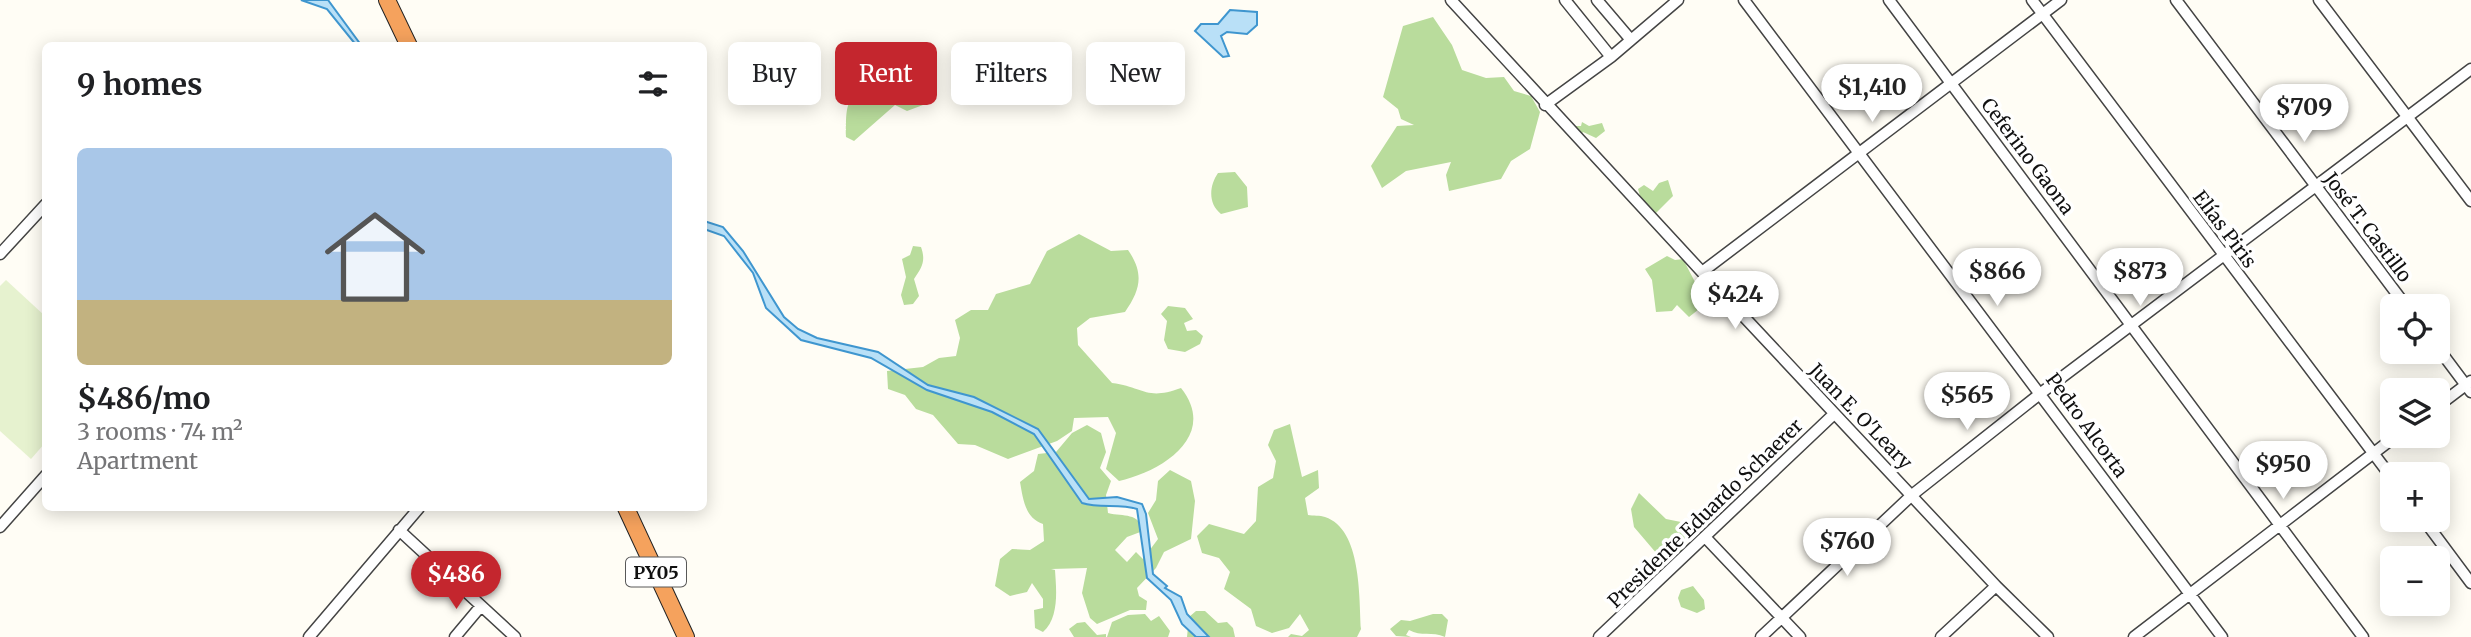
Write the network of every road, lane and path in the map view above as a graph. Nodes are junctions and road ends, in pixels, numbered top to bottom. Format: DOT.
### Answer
graph roads {
  1 [pos="387,0"];
  2 [pos="1451,0"];
  3 [pos="1565,0"];
  4 [pos="1597,0"];
  5 [pos="1678,0"];
  6 [pos="1744,0"];
  7 [pos="1889,0"];
  8 [pos="2032,0"];
  9 [pos="2061,0"];
  10 [pos="2176,0"];
  11 [pos="2319,0"];
  12 [pos="2043,14"];
  13 [pos="1631,40"];
  14 [pos="407,42"];
  15 [pos="1611,57"];
  16 [pos="2471,69"];
  17 [pos="1952,84"];
  18 [pos="1545,105"];
  19 [pos="2407,117"];
  20 [pos="1861,151"];
  21 [pos="2315,185"];
  22 [pos="2471,201"];
  23 [pos="42,208"];
  24 [pos="0,254"];
  25 [pos="2223,257"];
  26 [pos="1702,272"];
  27 [pos="2397,294"];
  28 [pos="2132,324"];
  29 [pos="2450,363"];
  30 [pos="2469,386"];
  31 [pos="2041,393"];
  32 [pos="2450,398"];
  33 [pos="1834,414"];
  34 [pos="2380,447"];
  35 [pos="2373,452"];
  36 [pos="2380,462"];
  37 [pos="42,480"];
  38 [pos="1913,495"];
  39 [pos="416,511"];
  40 [pos="627,511"];
  41 [pos="2280,523"];
  42 [pos="0,527"];
  43 [pos="399,530"];
  44 [pos="2433,532"];
  45 [pos="1705,537"];
  46 [pos="2471,583"];
  47 [pos="1996,586"];
  48 [pos="2189,593"];
  49 [pos="481,606"];
  50 [pos="1782,617"];
  51 [pos="309,637"];
  52 [pos="455,637"];
  53 [pos="515,637"];
  54 [pos="686,637"];
  55 [pos="1599,637"];
  56 [pos="1761,637"];
  57 [pos="1800,637"];
  58 [pos="1941,637"];
  59 [pos="2048,637"];
  60 [pos="2134,637"];
  61 [pos="2222,637"];
  62 [pos="2363,637"];
  1 -- 14 [label="highway"];
  2 -- 18 [label="street, Juan E. O'Leary"];
  3 -- 15 [label="street"];
  4 -- 13 [label="street"];
  5 -- 13 [label="street"];
  6 -- 20 [label="street, Pedro Alcorta"];
  7 -- 17 [label="street, Ceferino Gaona"];
  8 -- 12 [label="street, Elías Piris"];
  9 -- 12 [label="street"];
  10 -- 21 [label="street, José T. Castillo"];
  11 -- 19 [label="street"];
  12 -- 17 [label="street"];
  12 -- 25 [label="street, Elías Piris"];
  13 -- 15 [label="street"];
  15 -- 18 [label="street"];
  16 -- 19 [label="street"];
  17 -- 20 [label="street"];
  17 -- 28 [label="street, Ceferino Gaona"];
  18 -- 26 [label="street, Juan E. O'Leary"];
  19 -- 21 [label="street"];
  19 -- 22 [label="street"];
  20 -- 26 [label="street"];
  20 -- 31 [label="street, Pedro Alcorta"];
  21 -- 25 [label="street"];
  21 -- 27 [label="street, José T. Castillo"];
  23 -- 24 [label="street"];
  25 -- 28 [label="street"];
  25 -- 35 [label="street, Elías Piris"];
  26 -- 33 [label="street, Juan E. O'Leary"];
  28 -- 31 [label="street"];
  28 -- 41 [label="street, Ceferino Gaona"];
  29 -- 30 [label="street"];
  30 -- 32 [label="street"];
  31 -- 38 [label="street"];
  31 -- 48 [label="street, Pedro Alcorta"];
  33 -- 38 [label="street, Juan E. O'Leary"];
  33 -- 45 [label="street, Presidente Eduardo Schaerer"];
  34 -- 35 [label="street"];
  35 -- 36 [label="street, Elías Piris"];
  35 -- 41 [label="street"];
  37 -- 42 [label="street"];
  38 -- 47 [label="street, Juan E. O'Leary"];
  38 -- 50 [label="street"];
  39 -- 43 [label="street"];
  40 -- 54 [label="highway, PY05"];
  41 -- 48 [label="street"];
  41 -- 62 [label="street, Ceferino Gaona"];
  43 -- 49 [label="street"];
  43 -- 51 [label="street"];
  44 -- 46 [label="street"];
  45 -- 50 [label="street"];
  45 -- 55 [label="street, Presidente Eduardo Schaerer"];
  47 -- 58 [label="street"];
  47 -- 59 [label="street, Juan E. O'Leary"];
  48 -- 60 [label="street"];
  48 -- 61 [label="street, Pedro Alcorta"];
  49 -- 52 [label="street"];
  49 -- 53 [label="street"];
  50 -- 56 [label="street"];
  50 -- 57 [label="street"];
}
